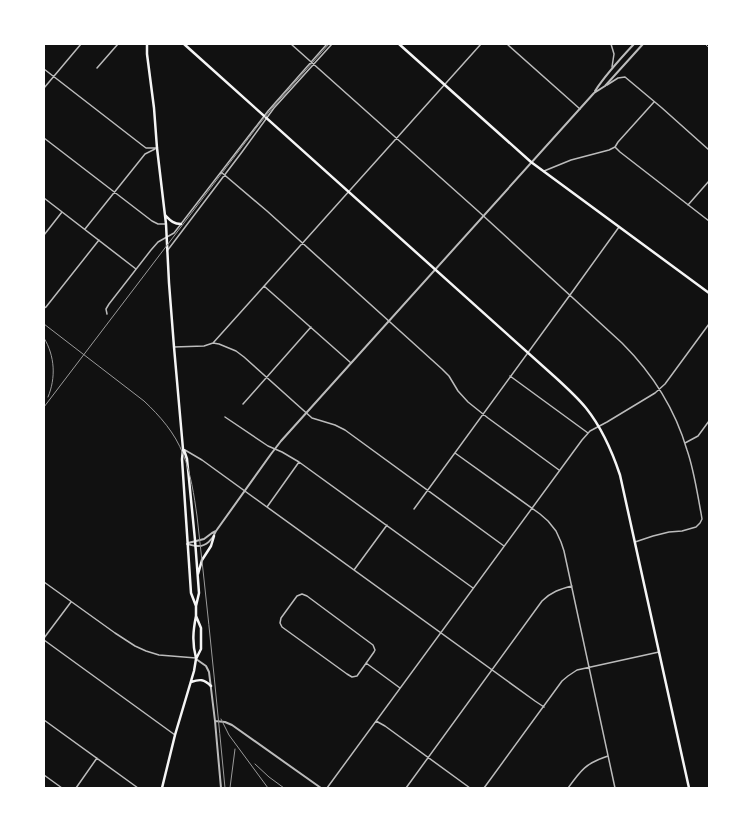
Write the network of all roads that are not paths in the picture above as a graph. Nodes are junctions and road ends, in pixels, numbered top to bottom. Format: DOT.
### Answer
graph roads {
  1 [pos="81,44"];
  2 [pos="118,44"];
  3 [pos="147,44"];
  4 [pos="184,44"];
  5 [pos="291,44"];
  6 [pos="327,44"];
  7 [pos="332,44"];
  8 [pos="399,44"];
  9 [pos="481,44"];
  10 [pos="507,44"];
  11 [pos="611,44"];
  12 [pos="634,44"];
  13 [pos="643,44"];
  14 [pos="311,62"];
  15 [pos="314,64"];
  16 [pos="96,68"];
  17 [pos="612,68"];
  18 [pos="44,69"];
  19 [pos="53,76"];
  20 [pos="445,85"];
  21 [pos="606,86"];
  22 [pos="44,88"];
  23 [pos="594,93"];
  24 [pos="654,102"];
  25 [pos="580,109"];
  26 [pos="264,116"];
  27 [pos="267,118"];
  28 [pos="44,138"];
  29 [pos="396,138"];
  30 [pos="615,147"];
  31 [pos="157,148"];
  32 [pos="709,150"];
  33 [pos="531,162"];
  34 [pos="221,172"];
  35 [pos="544,172"];
  36 [pos="225,175"];
  37 [pos="709,181"];
  38 [pos="114,192"];
  39 [pos="349,192"];
  40 [pos="44,198"];
  41 [pos="688,205"];
  42 [pos="62,212"];
  43 [pos="165,215"];
  44 [pos="483,216"];
  45 [pos="709,221"];
  46 [pos="166,224"];
  47 [pos="181,224"];
  48 [pos="619,227"];
  49 [pos="85,229"];
  50 [pos="44,234"];
  51 [pos="167,237"];
  52 [pos="99,240"];
  53 [pos="302,243"];
  54 [pos="167,251"];
  55 [pos="136,269"];
  56 [pos="435,269"];
  57 [pos="264,286"];
  58 [pos="709,293"];
  59 [pos="570,295"];
  60 [pos="44,308"];
  61 [pos="107,314"];
  62 [pos="389,321"];
  63 [pos="709,324"];
  64 [pos="311,327"];
  65 [pos="213,343"];
  66 [pos="174,347"];
  67 [pos="528,353"];
  68 [pos="351,364"];
  69 [pos="510,376"];
  70 [pos="266,377"];
  71 [pos="659,389"];
  72 [pos="242,404"];
  73 [pos="306,413"];
  74 [pos="483,414"];
  75 [pos="225,417"];
  76 [pos="709,421"];
  77 [pos="599,426"];
  78 [pos="588,433"];
  79 [pos="685,442"];
  80 [pos="183,449"];
  81 [pos="275,449"];
  82 [pos="455,453"];
  83 [pos="299,462"];
  84 [pos="559,470"];
  85 [pos="428,490"];
  86 [pos="245,491"];
  87 [pos="267,507"];
  88 [pos="532,508"];
  89 [pos="414,509"];
  90 [pos="387,525"];
  91 [pos="216,531"];
  92 [pos="214,536"];
  93 [pos="195,540"];
  94 [pos="635,542"];
  95 [pos="187,544"];
  96 [pos="196,546"];
  97 [pos="504,546"];
  98 [pos="354,570"];
  99 [pos="198,577"];
  100 [pos="44,582"];
  101 [pos="572,586"];
  102 [pos="473,588"];
  103 [pos="71,602"];
  104 [pos="196,606"];
  105 [pos="196,616"];
  106 [pos="441,633"];
  107 [pos="44,639"];
  108 [pos="659,652"];
  109 [pos="196,658"];
  110 [pos="366,664"];
  111 [pos="589,667"];
  112 [pos="492,670"];
  113 [pos="191,682"];
  114 [pos="211,686"];
  115 [pos="400,688"];
  116 [pos="544,707"];
  117 [pos="44,720"];
  118 [pos="215,721"];
  119 [pos="376,721"];
  120 [pos="176,735"];
  121 [pos="608,756"];
  122 [pos="428,757"];
  123 [pos="97,758"];
  124 [pos="44,775"];
  125 [pos="62,788"];
  126 [pos="76,788"];
  127 [pos="138,788"];
  128 [pos="162,788"];
  129 [pos="221,788"];
  130 [pos="321,788"];
  131 [pos="327,788"];
  132 [pos="406,788"];
  133 [pos="470,788"];
  134 [pos="484,788"];
  135 [pos="568,788"];
  136 [pos="615,788"];
  137 [pos="689,788"];
  1 -- 19 [label="street"];
  2 -- 16 [label="street"];
  3 -- 31 [label="main road"];
  4 -- 26 [label="main road"];
  5 -- 14 [label="street"];
  6 -- 14 [label="street"];
  7 -- 15 [label="street"];
  8 -- 20 [label="main road"];
  9 -- 20 [label="street"];
  10 -- 25 [label="street"];
  11 -- 17 [label="street"];
  12 -- 17 [label="street"];
  13 -- 21 [label="street"];
  14 -- 15 [label="street"];
  14 -- 26 [label="street"];
  15 -- 27 [label="street"];
  15 -- 29 [label="street"];
  17 -- 23 [label="street"];
  18 -- 19 [label="street"];
  19 -- 22 [label="street"];
  19 -- 31 [label="street"];
  20 -- 29 [label="street"];
  20 -- 33 [label="main road"];
  21 -- 23 [label="street"];
  21 -- 24 [label="street"];
  23 -- 25 [label="street"];
  24 -- 30 [label="street"];
  24 -- 32 [label="street"];
  25 -- 33 [label="street"];
  26 -- 27 [label="main road"];
  26 -- 34 [label="street"];
  27 -- 36 [label="street"];
  27 -- 39 [label="main road"];
  28 -- 38 [label="street"];
  29 -- 39 [label="street"];
  29 -- 44 [label="street"];
  30 -- 35 [label="street"];
  30 -- 41 [label="street"];
  31 -- 38 [label="street"];
  31 -- 43 [label="main road"];
  33 -- 35 [label="main road"];
  33 -- 44 [label="street"];
  34 -- 36 [label="street"];
  34 -- 47 [label="street"];
  35 -- 48 [label="main road"];
  36 -- 53 [label="street"];
  36 -- 54 [label="street"];
  37 -- 41 [label="street"];
  38 -- 46 [label="street"];
  38 -- 49 [label="street"];
  39 -- 53 [label="street"];
  39 -- 56 [label="main road"];
  40 -- 42 [label="street"];
  41 -- 45 [label="street"];
  42 -- 49 [label="street"];
  42 -- 50 [label="street"];
  43 -- 46 [label="main road"];
  43 -- 47 [label="main road"];
  44 -- 56 [label="street"];
  44 -- 59 [label="street"];
  46 -- 51 [label="main road"];
  47 -- 51 [label="street"];
  48 -- 58 [label="main road"];
  48 -- 59 [label="street"];
  49 -- 52 [label="street"];
  51 -- 54 [label="main road"];
  51 -- 55 [label="street"];
  52 -- 55 [label="street"];
  52 -- 60 [label="street"];
  53 -- 57 [label="street"];
  53 -- 62 [label="street"];
  54 -- 66 [label="main road"];
  55 -- 61 [label="street"];
  56 -- 62 [label="street"];
  56 -- 67 [label="main road"];
  57 -- 64 [label="street"];
  57 -- 65 [label="street"];
  59 -- 67 [label="street"];
  59 -- 71 [label="street"];
  62 -- 68 [label="street"];
  62 -- 74 [label="street"];
  63 -- 71 [label="street"];
  64 -- 68 [label="street"];
  64 -- 70 [label="street"];
  65 -- 66 [label="street"];
  65 -- 70 [label="street"];
  66 -- 80 [label="main road"];
  67 -- 69 [label="street"];
  67 -- 77 [label="main road"];
  68 -- 73 [label="street"];
  69 -- 74 [label="street"];
  69 -- 78 [label="street"];
  70 -- 72 [label="street"];
  70 -- 73 [label="street"];
  71 -- 77 [label="street"];
  71 -- 79 [label="street"];
  73 -- 81 [label="street"];
  73 -- 85 [label="street"];
  74 -- 82 [label="street"];
  74 -- 84 [label="street"];
  75 -- 81 [label="street"];
  76 -- 79 [label="street"];
  77 -- 78 [label="street"];
  77 -- 94 [label="main road"];
  78 -- 84 [label="street"];
  79 -- 94 [label="street"];
  80 -- 86 [label="street"];
  80 -- 93 [label="main road"];
  80 -- 95 [label="main road"];
  81 -- 83 [label="street"];
  81 -- 86 [label="street"];
  82 -- 85 [label="street"];
  82 -- 88 [label="street"];
  83 -- 87 [label="street"];
  83 -- 90 [label="street"];
  84 -- 88 [label="street"];
  85 -- 89 [label="street"];
  85 -- 97 [label="street"];
  86 -- 87 [label="street"];
  86 -- 91 [label="street"];
  87 -- 98 [label="street"];
  88 -- 97 [label="street"];
  88 -- 101 [label="street"];
  90 -- 98 [label="street"];
  90 -- 102 [label="street"];
  91 -- 92 [label="street"];
  91 -- 93 [label="street"];
  92 -- 96 [label="street"];
  92 -- 99 [label="main road"];
  93 -- 95 [label="street"];
  93 -- 96 [label="main road"];
  94 -- 108 [label="main road"];
  95 -- 96 [label="street"];
  95 -- 104 [label="main road"];
  96 -- 99 [label="main road"];
  97 -- 102 [label="street"];
  98 -- 106 [label="street"];
  99 -- 104 [label="main road"];
  100 -- 103 [label="street"];
  101 -- 111 [label="street"];
  101 -- 112 [label="street"];
  102 -- 106 [label="street"];
  103 -- 107 [label="street"];
  103 -- 109 [label="street"];
  104 -- 105 [label="main road"];
  105 -- 109 [label="main road"];
  105 -- 109 [label="main road"];
  106 -- 112 [label="street"];
  106 -- 115 [label="street"];
  107 -- 120 [label="street"];
  108 -- 111 [label="street"];
  108 -- 137 [label="main road"];
  109 -- 113 [label="main road"];
  109 -- 114 [label="street"];
  110 -- 110 [label="street"];
  110 -- 115 [label="street"];
  111 -- 116 [label="street"];
  111 -- 121 [label="street"];
  112 -- 116 [label="street"];
  112 -- 122 [label="street"];
  113 -- 114 [label="main road"];
  113 -- 120 [label="main road"];
  114 -- 118 [label="street"];
  115 -- 119 [label="street"];
  116 -- 134 [label="street"];
  117 -- 123 [label="street"];
  118 -- 129 [label="street"];
  118 -- 130 [label="street"];
  119 -- 122 [label="street"];
  119 -- 131 [label="street"];
  120 -- 128 [label="main road"];
  121 -- 135 [label="street"];
  121 -- 136 [label="street"];
  122 -- 132 [label="street"];
  122 -- 133 [label="street"];
  123 -- 126 [label="street"];
  123 -- 127 [label="street"];
  124 -- 125 [label="street"];
}
